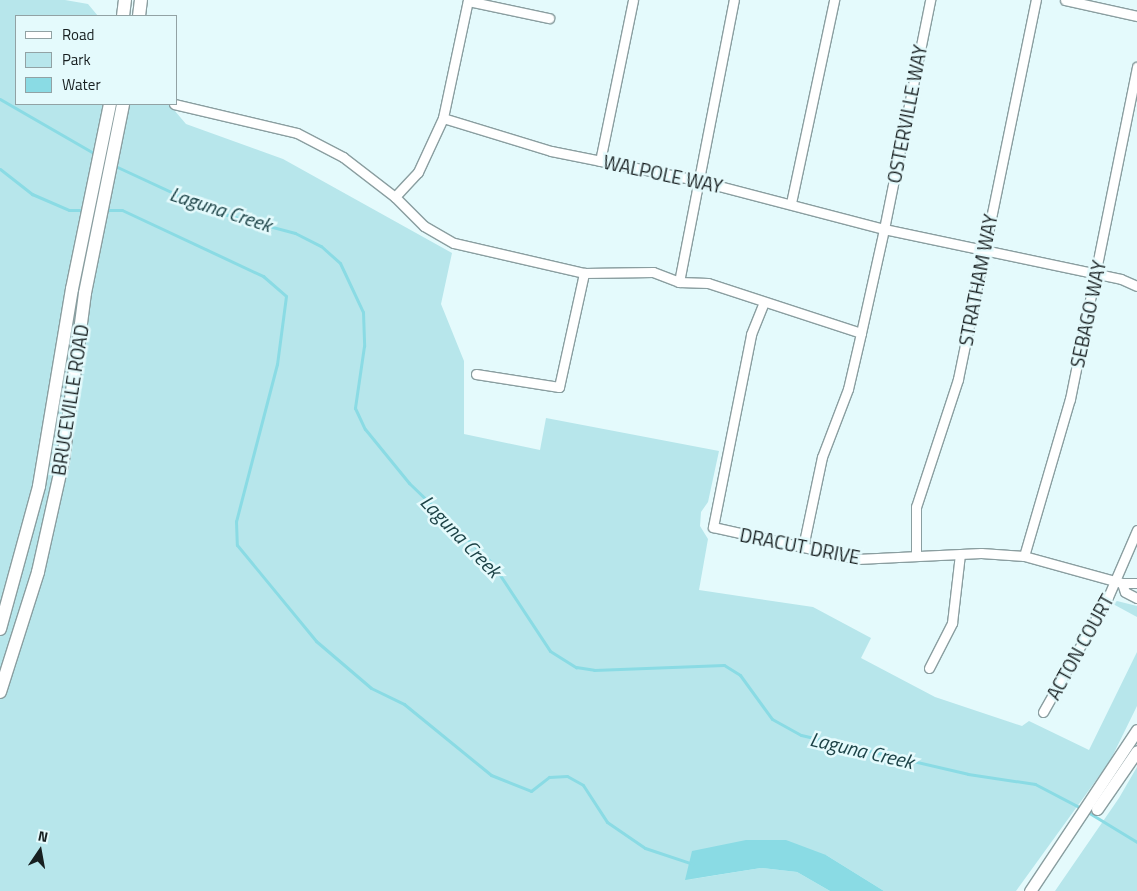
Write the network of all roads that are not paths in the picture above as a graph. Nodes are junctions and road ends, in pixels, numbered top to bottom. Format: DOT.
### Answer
graph roads {
  1 [pos="125,0"];
  2 [pos="141,0"];
  3 [pos="468,0"];
  4 [pos="633,0"];
  5 [pos="734,0"];
  6 [pos="834,0"];
  7 [pos="930,0"];
  8 [pos="1036,0"];
  9 [pos="1065,0"];
  10 [pos="123,15"];
  11 [pos="139,15"];
  12 [pos="1137,16"];
  13 [pos="549,18"];
  14 [pos="1137,67"];
  15 [pos="110,105"];
  16 [pos="122,105"];
  17 [pos="178,105"];
  18 [pos="444,118"];
  19 [pos="113,121"];
  20 [pos="600,161"];
  21 [pos="696,180"];
  22 [pos="396,197"];
  23 [pos="791,203"];
  24 [pos="91,227"];
  25 [pos="884,228"];
  26 [pos="984,250"];
  27 [pos="584,273"];
  28 [pos="1097,274"];
  29 [pos="679,282"];
  30 [pos="1137,286"];
  31 [pos="764,302"];
  32 [pos="861,333"];
  33 [pos="476,374"];
  34 [pos="1137,530"];
  35 [pos="803,547"];
  36 [pos="960,554"];
  37 [pos="916,556"];
  38 [pos="1024,556"];
  39 [pos="1119,582"];
  40 [pos="1137,582"];
  41 [pos="1137,598"];
  42 [pos="0,629"];
  43 [pos="929,668"];
  44 [pos="0,692"];
  45 [pos="1044,712"];
  46 [pos="1137,730"];
  47 [pos="1137,751"];
  48 [pos="1116,774"];
  49 [pos="1064,849"];
  50 [pos="1030,891"];
  51 [pos="1039,891"];
  1 -- 10 [label="main road"];
  2 -- 11 [label="main road"];
  3 -- 13 [label="street"];
  3 -- 18 [label="street"];
  4 -- 20 [label="street"];
  5 -- 21 [label="street"];
  6 -- 23 [label="street"];
  7 -- 25 [label="street, OSTERVILLE WAY"];
  8 -- 26 [label="street, STRATHAM WAY"];
  9 -- 12 [label="street"];
  14 -- 28 [label="street, SEBAGO WAY"];
  15 -- 19 [label="main road, BRUCEVILLE ROAD"];
  16 -- 19 [label="main road, BRUCEVILLE ROAD"];
  17 -- 22 [label="street"];
  18 -- 20 [label="street, WALPOLE WAY"];
  18 -- 22 [label="street"];
  19 -- 24 [label="main road, BRUCEVILLE ROAD"];
  20 -- 21 [label="street, WALPOLE WAY"];
  21 -- 23 [label="street, WALPOLE WAY"];
  21 -- 29 [label="street"];
  22 -- 27 [label="street"];
  23 -- 25 [label="street, WALPOLE WAY"];
  24 -- 42 [label="main road, BRUCEVILLE ROAD"];
  24 -- 44 [label="main road, BRUCEVILLE ROAD"];
  25 -- 26 [label="street, WALPOLE WAY"];
  25 -- 32 [label="street"];
  26 -- 28 [label="street, WALPOLE WAY"];
  26 -- 37 [label="street, STRATHAM WAY"];
  27 -- 29 [label="street"];
  27 -- 33 [label="street"];
  28 -- 30 [label="street, WALPOLE WAY"];
  28 -- 38 [label="street, SEBAGO WAY"];
  29 -- 31 [label="street"];
  31 -- 32 [label="street"];
  31 -- 35 [label="street, DRACUT DRIVE"];
  32 -- 35 [label="street"];
  34 -- 39 [label="street, ACTON COURT"];
  35 -- 37 [label="street, DRACUT DRIVE"];
  36 -- 37 [label="street, DRACUT DRIVE"];
  36 -- 38 [label="street, DRACUT DRIVE"];
  36 -- 43 [label="street"];
  38 -- 39 [label="street, DRACUT DRIVE"];
  39 -- 40 [label="street, DRACUT DRIVE"];
  39 -- 41 [label="street"];
  39 -- 45 [label="street, ACTON COURT"];
  46 -- 48 [label="street"];
  47 -- 48 [label="street"];
  48 -- 49 [label="street"];
  49 -- 50 [label="street"];
  49 -- 51 [label="street"];
}
